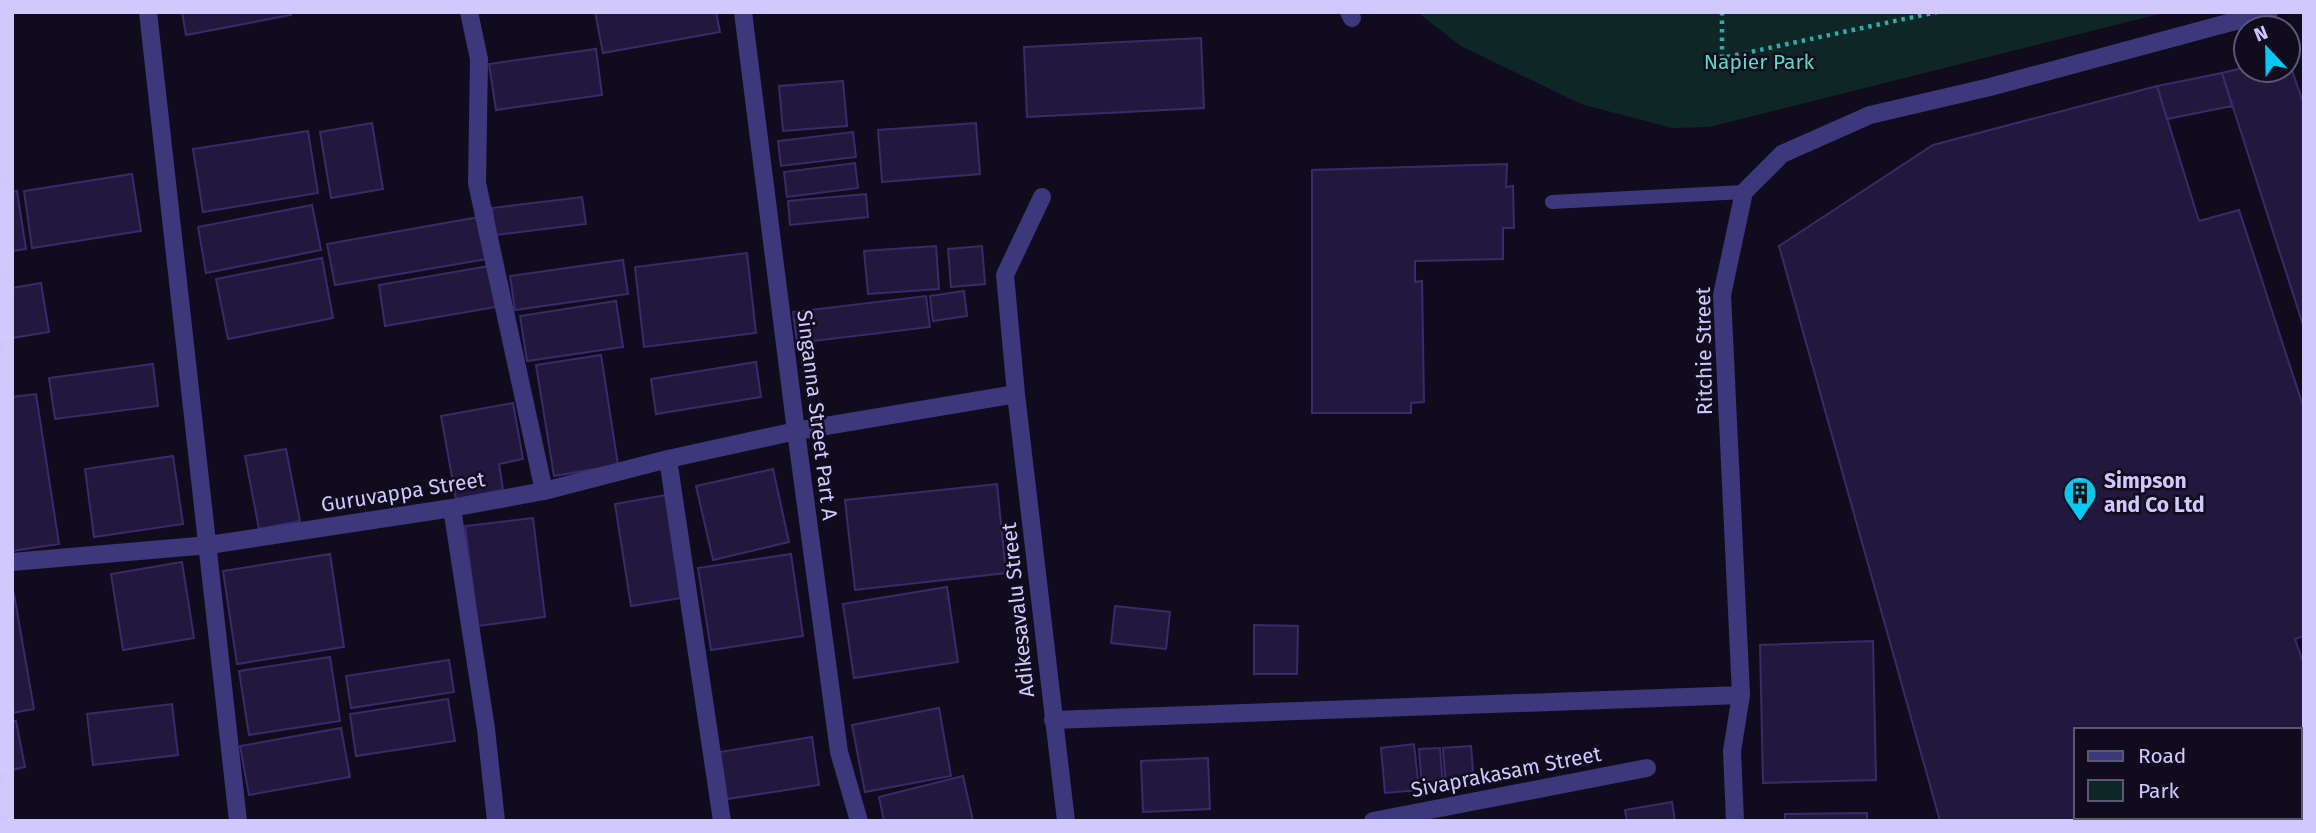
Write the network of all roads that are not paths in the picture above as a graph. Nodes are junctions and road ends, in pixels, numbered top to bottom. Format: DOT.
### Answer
graph roads {
  1 [pos="148,12"];
  2 [pos="469,12"];
  3 [pos="743,12"];
  4 [pos="2269,12"];
  5 [pos="1744,192"];
  6 [pos="1042,197"];
  7 [pos="1552,202"];
  8 [pos="1016,394"];
  9 [pos="796,431"];
  10 [pos="668,459"];
  11 [pos="544,491"];
  12 [pos="452,508"];
  13 [pos="209,545"];
  14 [pos="12,562"];
  15 [pos="1741,695"];
  16 [pos="1053,720"];
  17 [pos="1647,768"];
  18 [pos="238,821"];
  19 [pos="496,821"];
  20 [pos="722,821"];
  21 [pos="859,821"];
  22 [pos="1066,821"];
  23 [pos="1373,821"];
  24 [pos="1735,821"];
  1 -- 13 [label="street"];
  2 -- 11 [label="street"];
  3 -- 9 [label="street, Singanna Street Part A"];
  4 -- 5 [label="street"];
  5 -- 7 [label="lane"];
  5 -- 15 [label="street, Ritchie Street"];
  6 -- 8 [label="street, Adikesavalu Street"];
  8 -- 9 [label="street, Guruvappa Street"];
  8 -- 16 [label="street, Adikesavalu Street"];
  9 -- 10 [label="street, Guruvappa Street"];
  9 -- 21 [label="street, Singanna Street Part A"];
  10 -- 11 [label="street, Guruvappa Street"];
  10 -- 20 [label="street"];
  11 -- 12 [label="street, Guruvappa Street"];
  12 -- 13 [label="street, Guruvappa Street"];
  12 -- 19 [label="street"];
  13 -- 14 [label="street, Guruvappa Street"];
  13 -- 18 [label="street"];
  15 -- 16 [label="street"];
  15 -- 24 [label="street, Ritchie Street"];
  16 -- 22 [label="street, Adikesavalu Street"];
  17 -- 23 [label="street, Sivaprakasam Street"];
}
